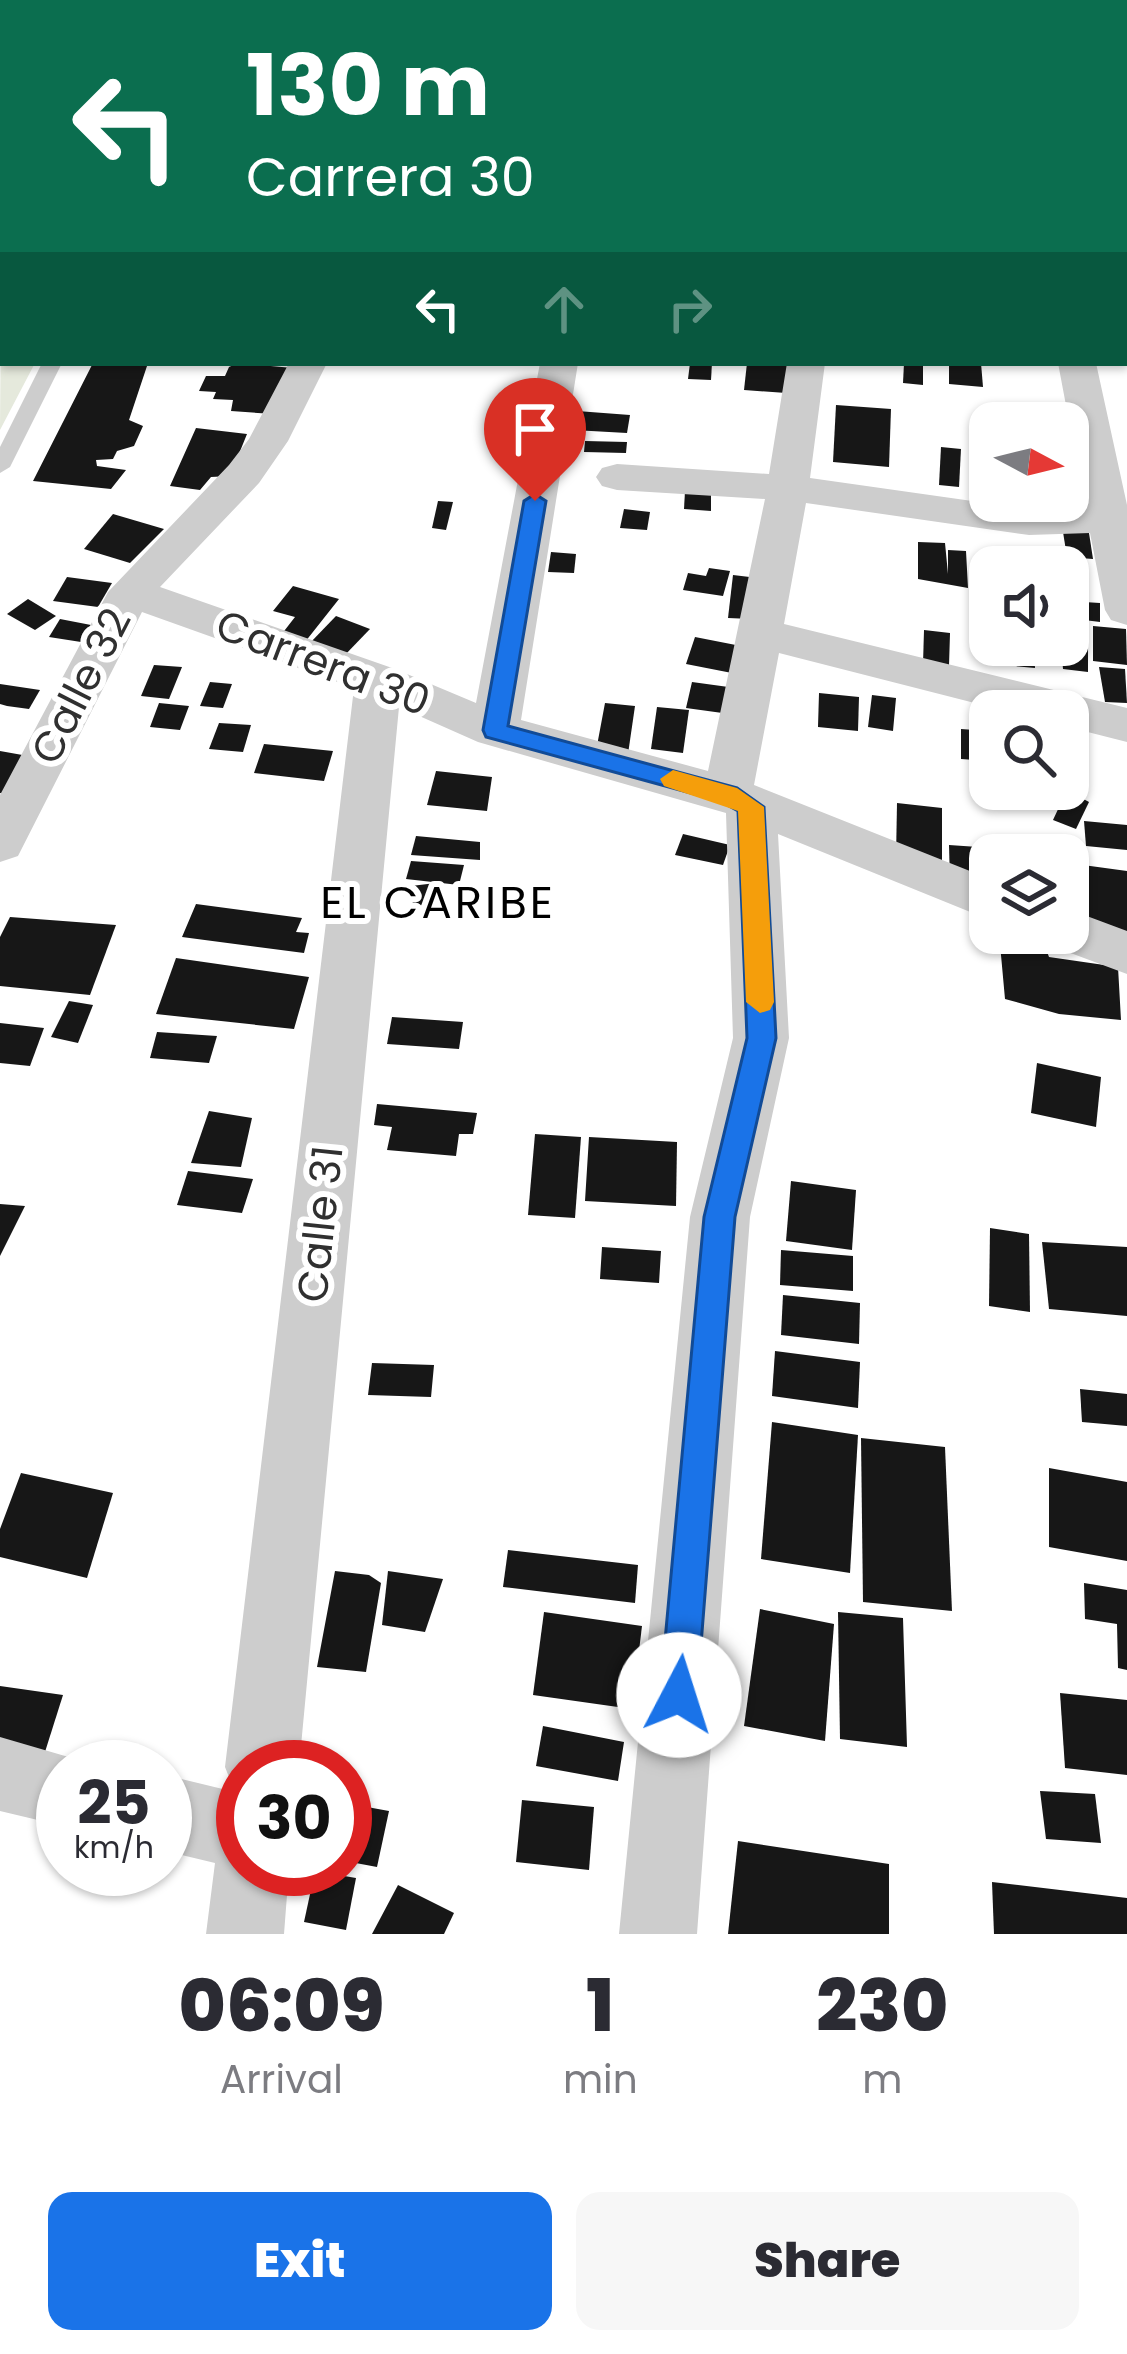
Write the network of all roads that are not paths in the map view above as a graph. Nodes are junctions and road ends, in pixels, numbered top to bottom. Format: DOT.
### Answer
graph roads {
  1 [pos="50,366"];
  2 [pos="306,366"];
  3 [pos="558,366"];
  4 [pos="806,366"];
  5 [pos="1077,366"];
  6 [pos="0,467"];
  7 [pos="617,477"];
  8 [pos="788,488"];
  9 [pos="1119,518"];
  10 [pos="130,592"];
  11 [pos="1127,610"];
  12 [pos="760,633"];
  13 [pos="378,680"];
  14 [pos="1127,725"];
  15 [pos="495,730"];
  16 [pos="739,801"];
  17 [pos="0,843"];
  18 [pos="969,892"];
  19 [pos="1089,938"];
  20 [pos="1127,953"];
  21 [pos="265,1740"];
  22 [pos="0,1774"];
  23 [pos="36,1783"];
  24 [pos="248,1896"];
  25 [pos="244,1934"];
  26 [pos="658,1934"];
  1 -- 6 [label="lane"];
  2 -- 10 [label="street, Calle 32"];
  3 -- 15 [label="street"];
  4 -- 8 [label="street"];
  5 -- 9 [label="street"];
  7 -- 8 [label="street"];
  8 -- 9 [label="street"];
  8 -- 12 [label="street"];
  9 -- 11 [label="street"];
  10 -- 13 [label="street, Carrera 30"];
  10 -- 17 [label="street, Calle 32"];
  12 -- 14 [label="street"];
  12 -- 16 [label="street"];
  13 -- 15 [label="street, Carrera 30"];
  13 -- 21 [label="street, Calle 31"];
  15 -- 16 [label="street, Carrera 30"];
  16 -- 18 [label="street, Carrera 30"];
  16 -- 26 [label="street"];
  19 -- 20 [label="street"];
  22 -- 23 [label="street"];
  24 -- 25 [label="street"];
}
